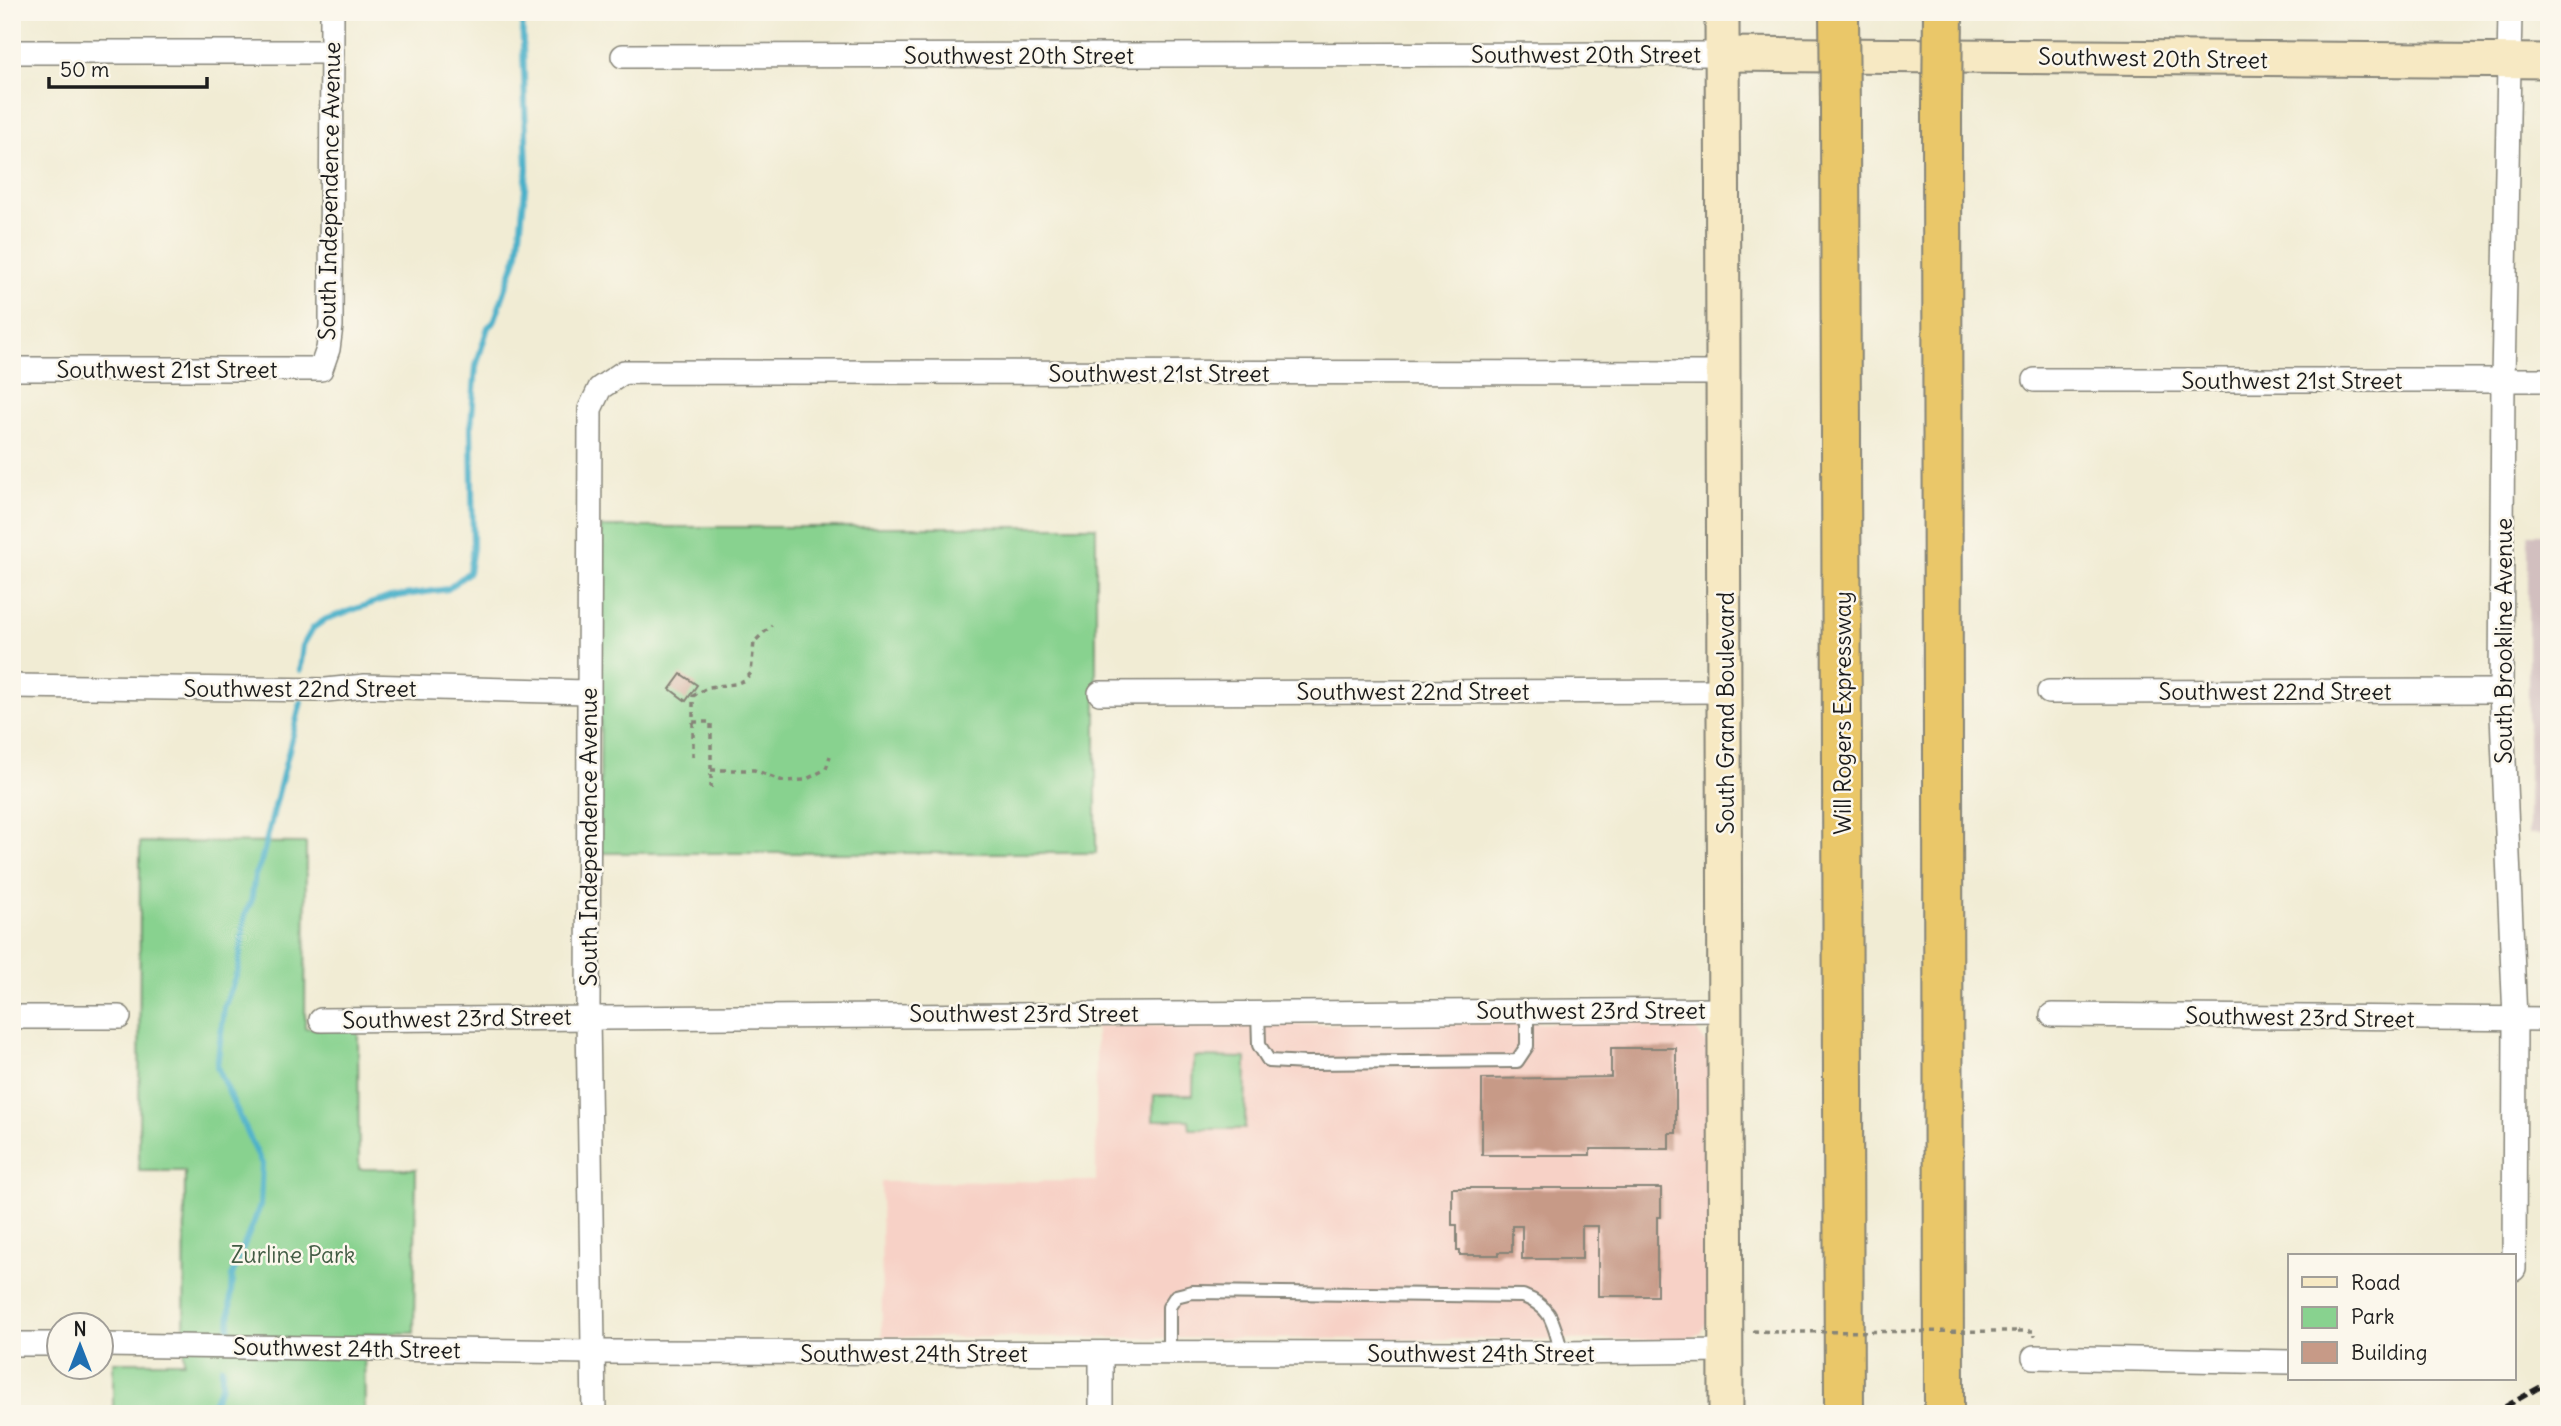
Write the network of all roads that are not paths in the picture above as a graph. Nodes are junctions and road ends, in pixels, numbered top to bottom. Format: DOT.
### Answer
graph roads {
  1 [pos="332,12"];
  2 [pos="1722,12"];
  3 [pos="1839,12"];
  4 [pos="1942,12"];
  5 [pos="2510,12"];
  6 [pos="12,52"];
  7 [pos="332,52"];
  8 [pos="1722,54"];
  9 [pos="623,56"];
  10 [pos="2511,61"];
  11 [pos="2549,61"];
  12 [pos="12,369"];
  13 [pos="321,369"];
  14 [pos="1724,373"];
  15 [pos="2035,380"];
  16 [pos="2503,380"];
  17 [pos="2549,380"];
  18 [pos="600,388"];
  19 [pos="12,686"];
  20 [pos="1725,691"];
  21 [pos="2501,691"];
  22 [pos="587,692"];
  23 [pos="2049,692"];
  24 [pos="1100,693"];
  25 [pos="1727,1010"];
  26 [pos="1258,1011"];
  27 [pos="1527,1011"];
  28 [pos="2052,1015"];
  29 [pos="588,1016"];
  30 [pos="12,1017"];
  31 [pos="119,1017"];
  32 [pos="321,1020"];
  33 [pos="2515,1020"];
  34 [pos="2549,1020"];
  35 [pos="2514,1254"];
  36 [pos="1737,1341"];
  37 [pos="12,1344"];
  38 [pos="46,1344"];
  39 [pos="116,1345"];
  40 [pos="593,1352"];
  41 [pos="1101,1353"];
  42 [pos="1169,1353"];
  43 [pos="1562,1353"];
  44 [pos="2035,1357"];
  45 [pos="2288,1362"];
  46 [pos="594,1414"];
  47 [pos="1101,1414"];
  48 [pos="1727,1414"];
  49 [pos="1844,1414"];
  50 [pos="1944,1414"];
  1 -- 7 [label="street, South Independence Avenue"];
  2 -- 8 [label="street, South Grand Boulevard"];
  3 -- 49 [label="highway, Will Rogers Expressway, bridge"];
  4 -- 50 [label="highway, bridge"];
  5 -- 10 [label="street, South Brookline Avenue"];
  6 -- 7 [label="street"];
  7 -- 13 [label="street, South Independence Avenue"];
  8 -- 9 [label="street, Southwest 20th Street"];
  8 -- 10 [label="street, Southwest 20th Street"];
  8 -- 14 [label="street, South Grand Boulevard"];
  10 -- 11 [label="street, Southwest 20th Street"];
  10 -- 16 [label="street, South Brookline Avenue"];
  12 -- 13 [label="street, Southwest 21st Street"];
  14 -- 18 [label="street, Southwest 21st Street"];
  14 -- 20 [label="street, South Grand Boulevard"];
  15 -- 16 [label="street, Southwest 21st Street"];
  16 -- 17 [label="street, Southwest 21st Street"];
  16 -- 21 [label="street, South Brookline Avenue"];
  18 -- 22 [label="street, South Independence Avenue"];
  19 -- 22 [label="street, Southwest 22nd Street"];
  20 -- 24 [label="street, Southwest 22nd Street"];
  20 -- 25 [label="street, South Grand Boulevard"];
  21 -- 23 [label="street, Southwest 22nd Street"];
  21 -- 33 [label="street, South Brookline Avenue"];
  22 -- 29 [label="street, South Independence Avenue"];
  25 -- 27 [label="street, Southwest 23rd Street"];
  25 -- 36 [label="street, South Grand Boulevard"];
  26 -- 27 [label="street, Southwest 23rd Street"];
  26 -- 27 [label="lane"];
  26 -- 29 [label="street, Southwest 23rd Street"];
  28 -- 33 [label="street, Southwest 23rd Street"];
  29 -- 32 [label="street, Southwest 23rd Street"];
  29 -- 40 [label="street, South Independence Avenue"];
  30 -- 31 [label="street"];
  33 -- 34 [label="street, Southwest 23rd Street"];
  33 -- 35 [label="street, South Brookline Avenue"];
  36 -- 43 [label="street, Southwest 24th Street"];
  36 -- 48 [label="street, South Grand Boulevard"];
  37 -- 38 [label="street"];
  39 -- 40 [label="street, Southwest 24th Street"];
  40 -- 41 [label="street, Southwest 24th Street"];
  40 -- 46 [label="street, South Independence Avenue"];
  41 -- 42 [label="street, Southwest 24th Street"];
  41 -- 47 [label="street"];
  42 -- 43 [label="street, Southwest 24th Street"];
  42 -- 43 [label="lane"];
  44 -- 45 [label="street"];
}
